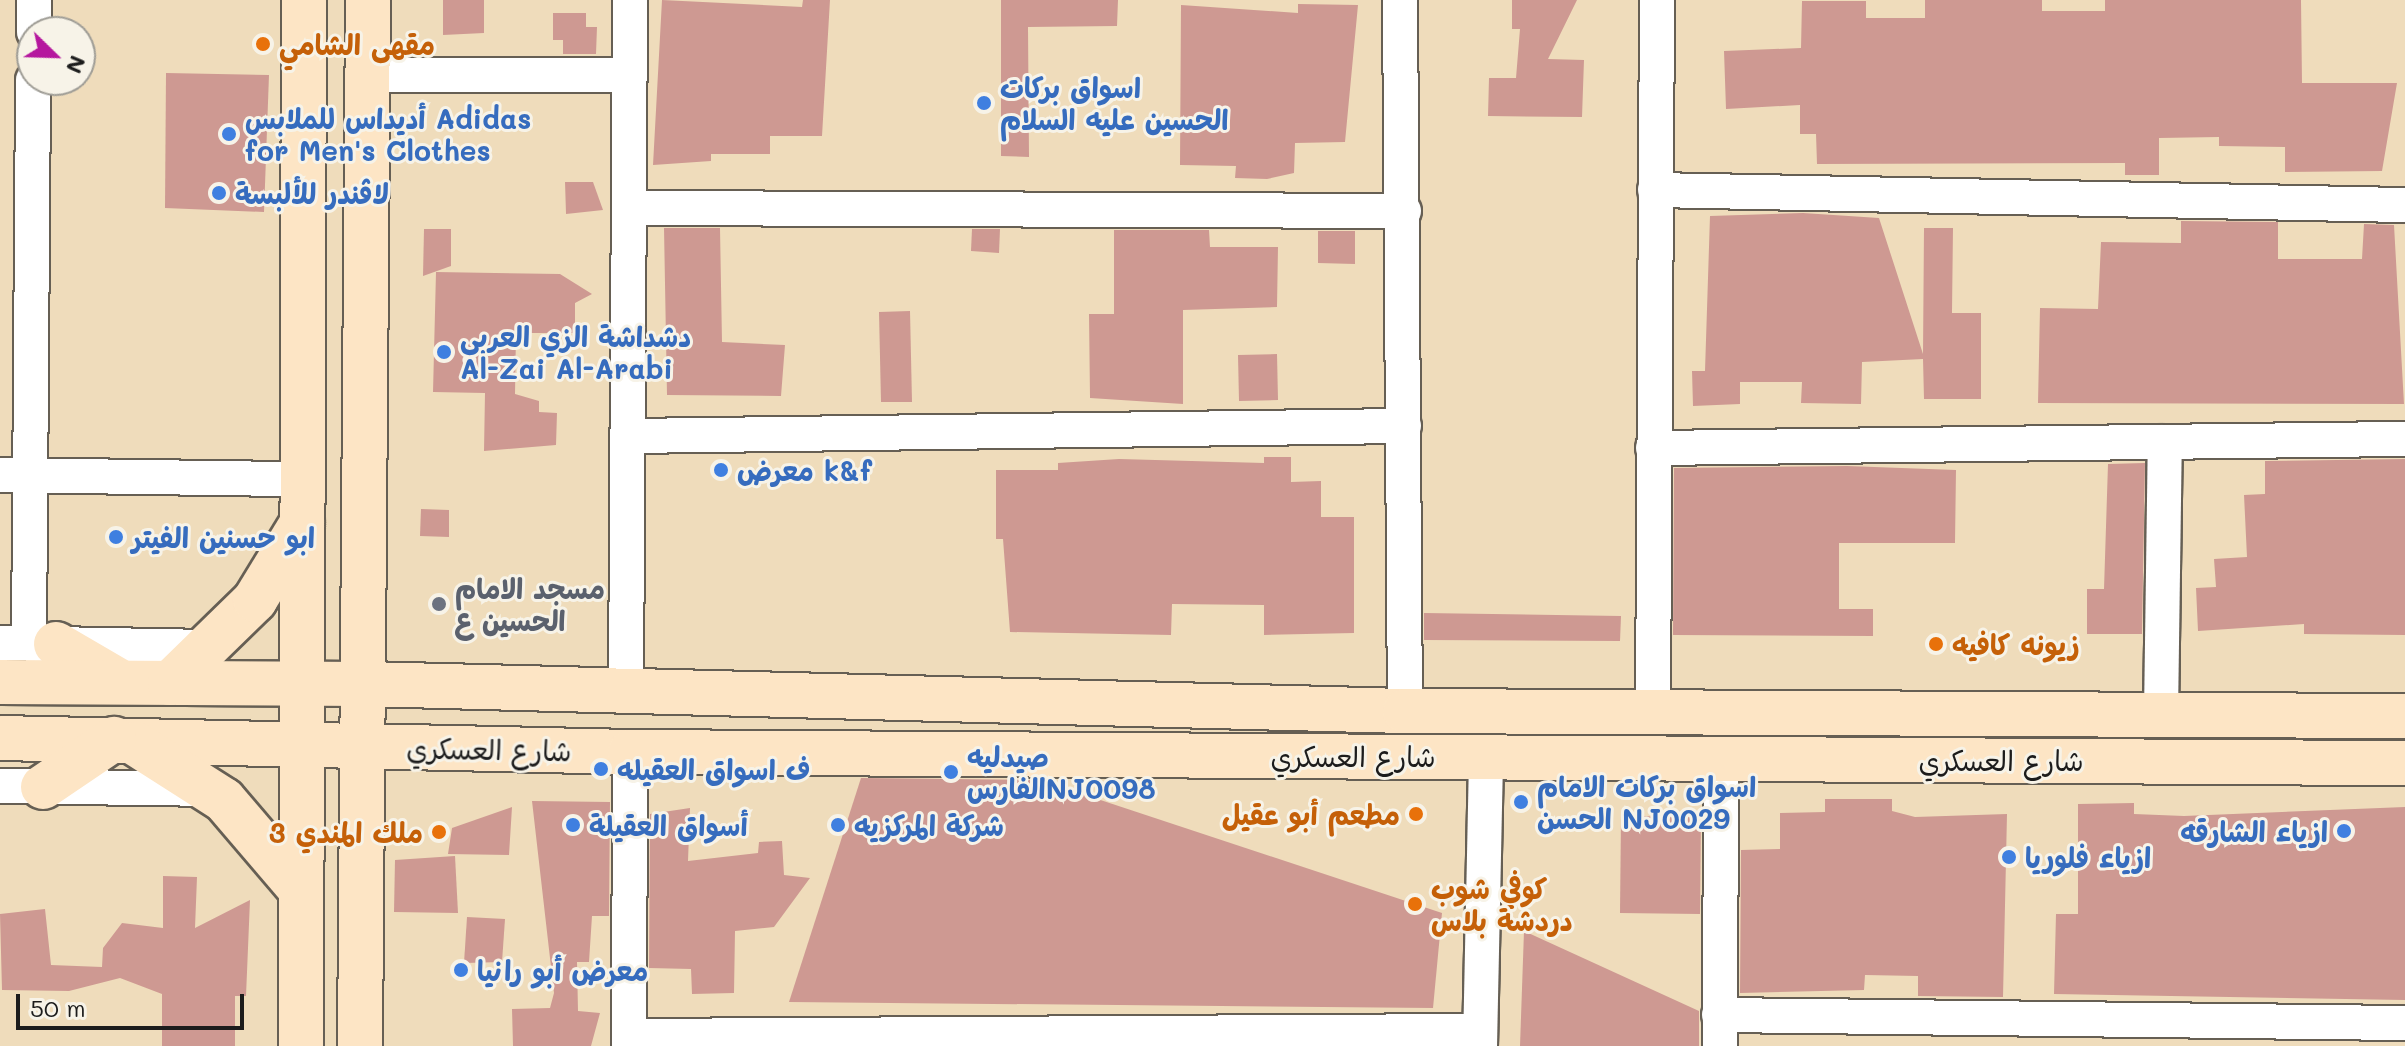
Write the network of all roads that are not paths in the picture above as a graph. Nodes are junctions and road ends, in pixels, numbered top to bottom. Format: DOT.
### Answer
graph roads {
  1 [pos="304,0"];
  2 [pos="368,0"];
  3 [pos="630,0"];
  4 [pos="1400,0"];
  5 [pos="1657,0"];
  6 [pos="368,75"];
  7 [pos="630,75"];
  8 [pos="32,96"];
  9 [pos="1655,190"];
  10 [pos="2405,205"];
  11 [pos="630,208"];
  12 [pos="1404,211"];
  13 [pos="1404,426"];
  14 [pos="629,436"];
  15 [pos="2405,439"];
  16 [pos="2165,442"];
  17 [pos="1653,448"];
  18 [pos="15,475"];
  19 [pos="303,500"];
  20 [pos="28,643"];
  21 [pos="213,647"];
  22 [pos="0,682"];
  23 [pos="123,683"];
  24 [pos="170,683"];
  25 [pos="302,683"];
  26 [pos="366,684"];
  27 [pos="626,692"];
  28 [pos="1405,711"];
  29 [pos="1653,712"];
  30 [pos="2161,715"];
  31 [pos="2232,715"];
  32 [pos="2308,716"];
  33 [pos="2405,716"];
  34 [pos="0,738"];
  35 [pos="120,740"];
  36 [pos="300,744"];
  37 [pos="365,746"];
  38 [pos="630,752"];
  39 [pos="1486,757"];
  40 [pos="1721,759"];
  41 [pos="2226,761"];
  42 [pos="2307,762"];
  43 [pos="2405,763"];
  44 [pos="0,786"];
  45 [pos="43,787"];
  46 [pos="211,789"];
  47 [pos="300,889"];
  48 [pos="2405,1023"];
  49 [pos="1720,1030"];
  50 [pos="1480,1039"];
  51 [pos="629,1041"];
  52 [pos="301,1046"];
  53 [pos="360,1046"];
  1 -- 19 [label="main road"];
  2 -- 6 [label="main road"];
  3 -- 7 [label="street"];
  4 -- 12 [label="street"];
  5 -- 9 [label="street"];
  6 -- 7 [label="street"];
  6 -- 26 [label="main road"];
  7 -- 11 [label="street"];
  8 -- 18 [label="street"];
  9 -- 10 [label="street"];
  9 -- 17 [label="street"];
  11 -- 12 [label="street"];
  11 -- 14 [label="street"];
  12 -- 13 [label="street"];
  13 -- 14 [label="street"];
  13 -- 28 [label="street"];
  14 -- 27 [label="street"];
  15 -- 16 [label="street"];
  16 -- 17 [label="street"];
  16 -- 30 [label="street"];
  17 -- 29 [label="street"];
  18 -- 19 [label="street"];
  18 -- 20 [label="street"];
  19 -- 21 [label="main road"];
  19 -- 25 [label="main road"];
  20 -- 21 [label="street"];
  20 -- 23 [label="main road"];
  21 -- 24 [label="main road"];
  22 -- 23 [label="main road, شارع العسكري"];
  23 -- 24 [label="main road, شارع العسكري"];
  24 -- 25 [label="main road, شارع العسكري"];
  25 -- 26 [label="main road, شارع العسكري"];
  25 -- 36 [label="main road"];
  26 -- 27 [label="main road, شارع العسكري"];
  26 -- 37 [label="main road"];
  27 -- 28 [label="main road, شارع العسكري"];
  28 -- 29 [label="main road, شارع العسكري"];
  29 -- 30 [label="main road, شارع العسكري"];
  30 -- 31 [label="main road, شارع العسكري"];
  31 -- 32 [label="main road, شارع العسكري"];
  31 -- 41 [label="main road"];
  32 -- 33 [label="main road, شارع العسكري"];
  32 -- 42 [label="main road"];
  34 -- 35 [label="main road, شارع العسكري"];
  35 -- 36 [label="main road, شارع العسكري"];
  35 -- 45 [label="main road"];
  35 -- 46 [label="main road"];
  36 -- 37 [label="main road, شارع العسكري"];
  36 -- 47 [label="main road"];
  37 -- 38 [label="main road, شارع العسكري"];
  37 -- 53 [label="main road"];
  38 -- 39 [label="main road, شارع العسكري"];
  38 -- 51 [label="street"];
  39 -- 40 [label="main road, شارع العسكري"];
  39 -- 50 [label="street"];
  40 -- 41 [label="main road, شارع العسكري"];
  40 -- 49 [label="street"];
  41 -- 42 [label="main road, شارع العسكري"];
  42 -- 43 [label="main road, شارع العسكري"];
  44 -- 45 [label="street"];
  45 -- 46 [label="street"];
  46 -- 47 [label="main road"];
  47 -- 52 [label="main road"];
  48 -- 49 [label="street"];
  50 -- 51 [label="street"];
}
